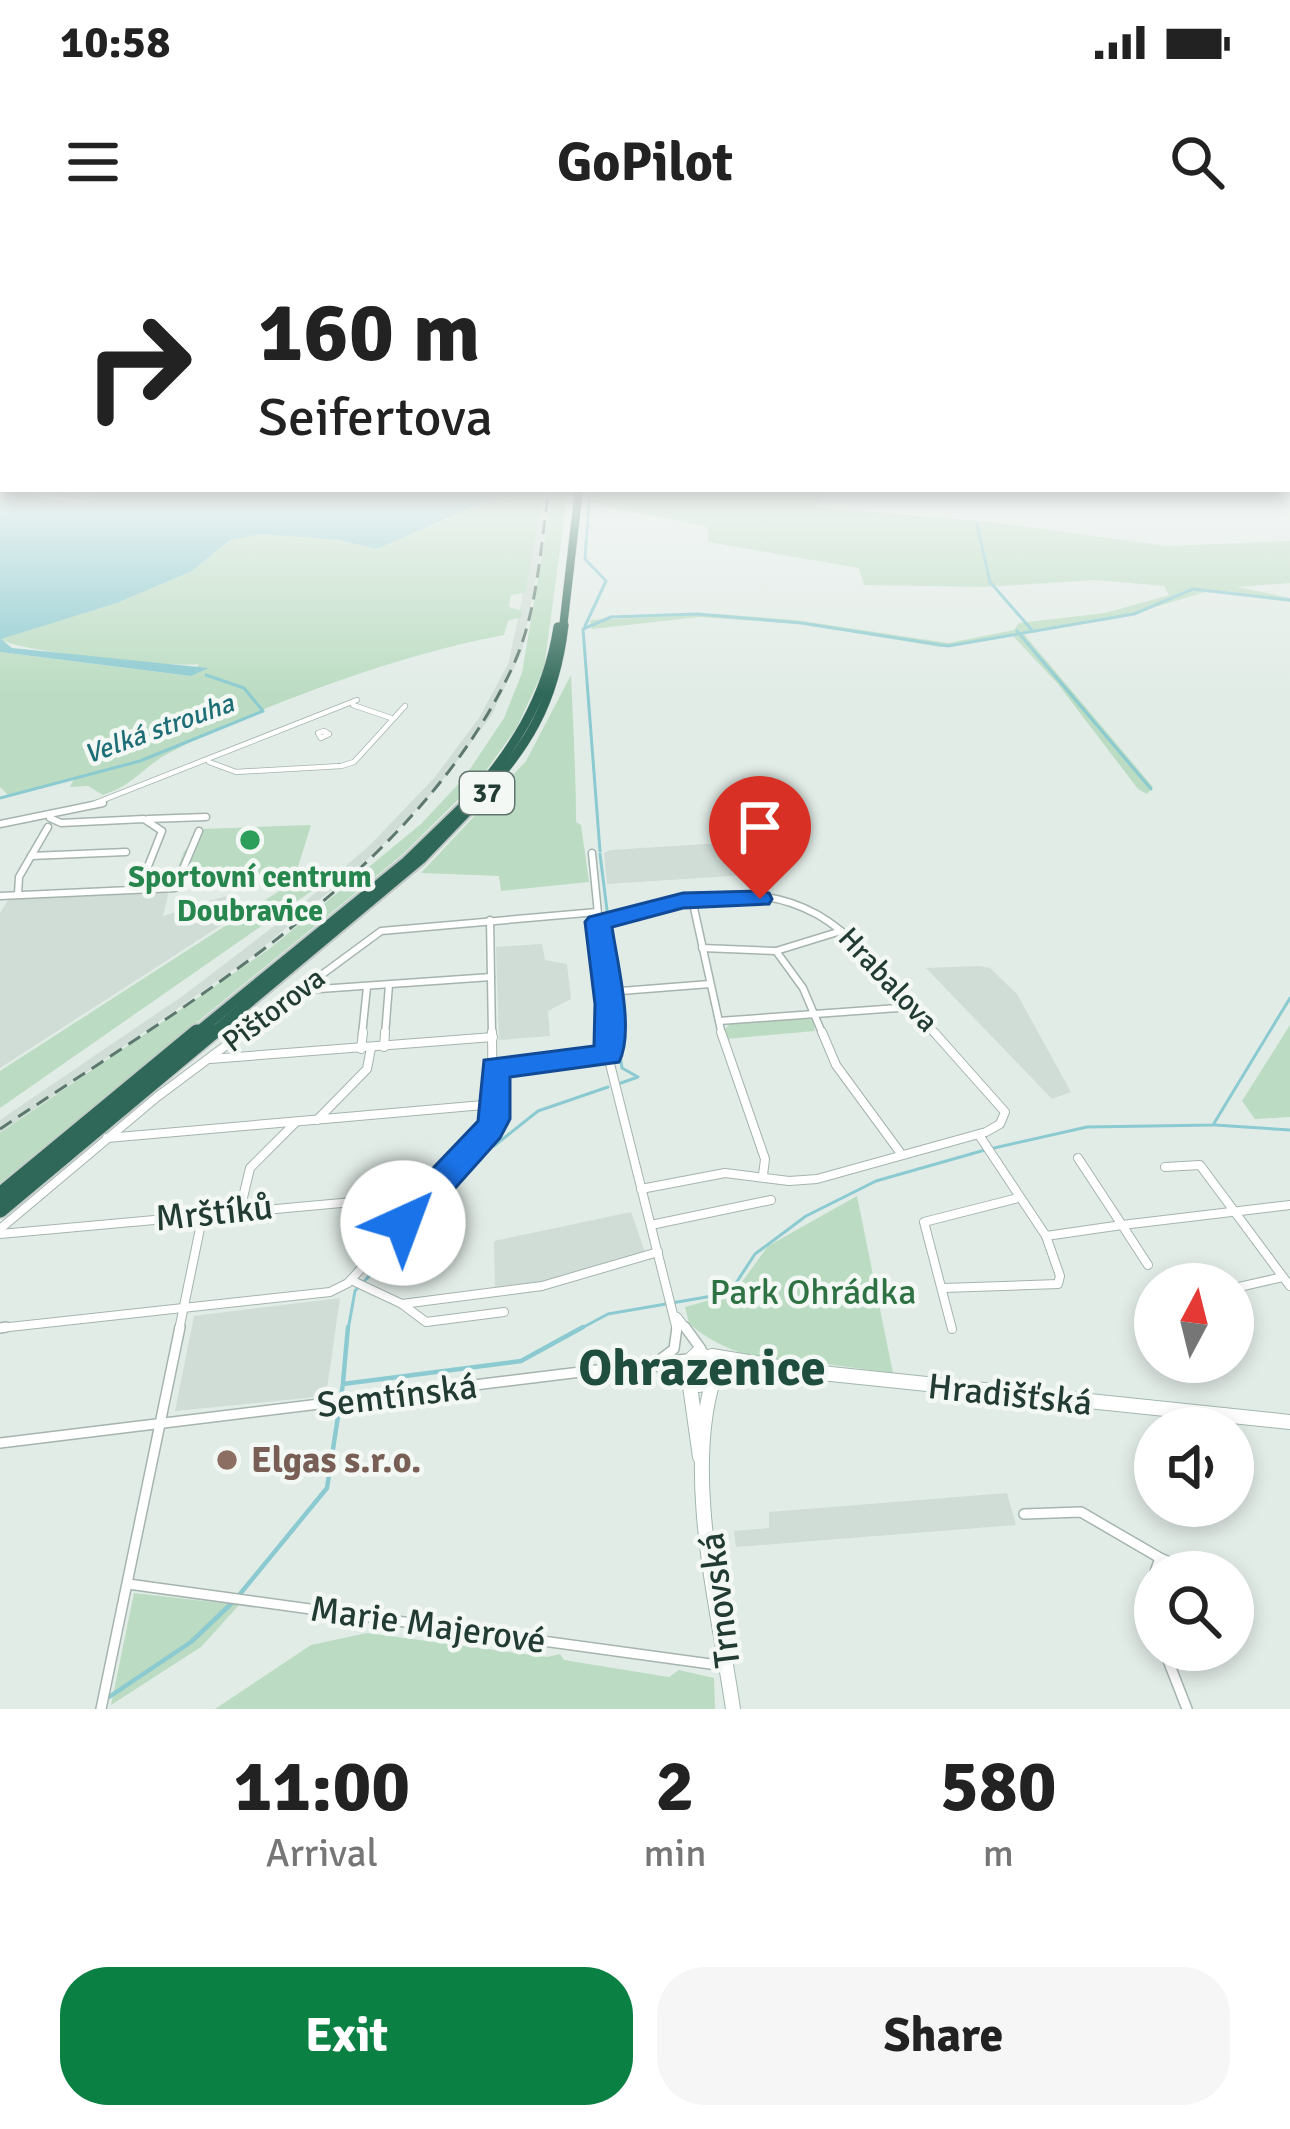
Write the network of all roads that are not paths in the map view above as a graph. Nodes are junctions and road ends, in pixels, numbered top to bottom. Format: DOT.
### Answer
graph roads {
  1 [pos="567,557"];
  2 [pos="569,557"];
  3 [pos="405,706"];
  4 [pos="393,719"];
  5 [pos="304,722"];
  6 [pos="320,732"];
  7 [pos="209,762"];
  8 [pos="48,817"];
  9 [pos="206,817"];
  10 [pos="144,819"];
  11 [pos="0,824"];
  12 [pos="48,827"];
  13 [pos="199,831"];
  14 [pos="126,852"];
  15 [pos="592,853"];
  16 [pos="31,856"];
  17 [pos="139,889"];
  18 [pos="18,894"];
  19 [pos="0,896"];
  20 [pos="692,899"];
  21 [pos="597,912"];
  22 [pos="490,920"];
  23 [pos="598,922"];
  24 [pos="843,931"];
  25 [pos="703,948"];
  26 [pos="776,951"];
  27 [pos="491,977"];
  28 [pos="710,984"];
  29 [pos="389,985"];
  30 [pos="367,987"];
  31 [pos="302,989"];
  32 [pos="608,992"];
  33 [pos="913,1006"];
  34 [pos="815,1015"];
  35 [pos="718,1021"];
  36 [pos="493,1037"];
  37 [pos="384,1047"];
  38 [pos="371,1048"];
  39 [pos="361,1049"];
  40 [pos="609,1055"];
  41 [pos="208,1059"];
  42 [pos="494,1068"];
  43 [pos="495,1104"];
  44 [pos="316,1121"];
  45 [pos="295,1123"];
  46 [pos="979,1135"];
  47 [pos="107,1138"];
  48 [pos="902,1155"];
  49 [pos="1078,1158"];
  50 [pos="1166,1167"];
  51 [pos="763,1175"];
  52 [pos="641,1190"];
  53 [pos="0,1195"];
  54 [pos="428,1195"];
  55 [pos="1018,1198"];
  56 [pos="770,1200"];
  57 [pos="1290,1205"];
  58 [pos="0,1210"];
  59 [pos="241,1210"];
  60 [pos="1234,1213"];
  61 [pos="203,1214"];
  62 [pos="651,1225"];
  63 [pos="1122,1226"];
  64 [pos="0,1231"];
  65 [pos="1046,1236"];
  66 [pos="658,1252"];
  67 [pos="1147,1263"];
  68 [pos="1287,1282"];
  69 [pos="357,1284"];
  70 [pos="1254,1285"];
  71 [pos="943,1288"];
  72 [pos="402,1304"];
  73 [pos="186,1308"];
  74 [pos="504,1312"];
  75 [pos="674,1315"];
  76 [pos="0,1328"];
  77 [pos="952,1329"];
  78 [pos="710,1355"];
  79 [pos="688,1358"];
  80 [pos="658,1359"];
  81 [pos="632,1365"];
  82 [pos="802,1371"];
  83 [pos="687,1377"];
  84 [pos="714,1380"];
  85 [pos="1290,1423"];
  86 [pos="161,1424"];
  87 [pos="0,1443"];
  88 [pos="707,1492"];
  89 [pos="1024,1514"];
  90 [pos="1148,1551"];
  91 [pos="128,1584"];
  92 [pos="728,1666"];
  93 [pos="1172,1671"];
  94 [pos="101,1709"];
  95 [pos="733,1709"];
  96 [pos="1186,1709"];
  1 -- 53 [label="highway, 37"];
  2 -- 58 [label="highway, 37"];
  3 -- 4 [label="street"];
  4 -- 5 [label="street"];
  4 -- 7 [label="street"];
  5 -- 6 [label="street"];
  5 -- 7 [label="street"];
  7 -- 8 [label="street"];
  8 -- 10 [label="street"];
  8 -- 11 [label="street"];
  9 -- 10 [label="street"];
  10 -- 17 [label="street"];
  12 -- 16 [label="street"];
  13 -- 17 [label="street"];
  14 -- 16 [label="street"];
  15 -- 21 [label="street"];
  16 -- 18 [label="street"];
  17 -- 18 [label="street"];
  18 -- 19 [label="street"];
  20 -- 23 [label="street, Hrabalova"];
  20 -- 24 [label="street, Hrabalova"];
  20 -- 25 [label="street"];
  21 -- 22 [label="street, Pištorova"];
  21 -- 23 [label="street"];
  22 -- 27 [label="street"];
  22 -- 31 [label="street, Pištorova"];
  23 -- 32 [label="street"];
  24 -- 26 [label="street"];
  24 -- 33 [label="street, Hrabalova"];
  25 -- 26 [label="street"];
  25 -- 28 [label="street"];
  26 -- 34 [label="street"];
  27 -- 29 [label="street"];
  27 -- 36 [label="street"];
  28 -- 32 [label="street"];
  28 -- 35 [label="street"];
  29 -- 30 [label="street"];
  29 -- 37 [label="street"];
  30 -- 31 [label="street"];
  30 -- 39 [label="street"];
  31 -- 41 [label="street, Pištorova"];
  32 -- 40 [label="street"];
  33 -- 34 [label="street"];
  33 -- 46 [label="street, Hrabalova"];
  34 -- 35 [label="street"];
  34 -- 48 [label="street"];
  35 -- 51 [label="street"];
  36 -- 37 [label="street"];
  36 -- 42 [label="street"];
  37 -- 38 [label="street"];
  38 -- 39 [label="street"];
  38 -- 44 [label="street"];
  39 -- 41 [label="street"];
  40 -- 42 [label="street"];
  40 -- 52 [label="street"];
  41 -- 47 [label="street, Pištorova"];
  42 -- 43 [label="street"];
  43 -- 44 [label="street"];
  43 -- 54 [label="street"];
  44 -- 45 [label="street"];
  45 -- 47 [label="street"];
  45 -- 59 [label="street"];
  46 -- 48 [label="street"];
  46 -- 55 [label="street"];
  47 -- 64 [label="street, Pištorova"];
  48 -- 51 [label="street"];
  49 -- 63 [label="street"];
  50 -- 60 [label="street"];
  51 -- 52 [label="street"];
  52 -- 62 [label="street"];
  54 -- 59 [label="street, Mrštíků"];
  54 -- 69 [label="street"];
  55 -- 65 [label="street"];
  55 -- 71 [label="street"];
  56 -- 62 [label="street"];
  57 -- 60 [label="street"];
  59 -- 61 [label="street, Mrštíků"];
  60 -- 63 [label="street"];
  60 -- 68 [label="street"];
  61 -- 64 [label="street, Mrštíků"];
  61 -- 73 [label="street"];
  62 -- 66 [label="street"];
  63 -- 65 [label="street"];
  63 -- 67 [label="street"];
  65 -- 71 [label="street"];
  66 -- 72 [label="street"];
  66 -- 75 [label="street"];
  68 -- 70 [label="street"];
  69 -- 72 [label="street"];
  69 -- 73 [label="street"];
  71 -- 77 [label="street"];
  72 -- 74 [label="street"];
  73 -- 76 [label="street"];
  73 -- 86 [label="street"];
  75 -- 78 [label="street"];
  75 -- 79 [label="street"];
  75 -- 80 [label="street"];
  78 -- 79 [label="street"];
  78 -- 82 [label="street, Hradišťská"];
  78 -- 84 [label="street"];
  79 -- 80 [label="street, Semtínská"];
  79 -- 83 [label="street"];
  80 -- 81 [label="street, Semtínská"];
  81 -- 83 [label="street, Semtínská"];
  81 -- 86 [label="street, Semtínská"];
  82 -- 84 [label="street, Hradišťská"];
  82 -- 85 [label="street, Hradišťská"];
  83 -- 84 [label="street"];
  83 -- 88 [label="street, Trnovská"];
  84 -- 88 [label="street, Trnovská"];
  86 -- 87 [label="street, Semtínská"];
  86 -- 91 [label="street"];
  88 -- 92 [label="street, Trnovská"];
  89 -- 90 [label="street"];
  91 -- 92 [label="street, Marie Majerové"];
  91 -- 94 [label="street"];
  92 -- 95 [label="street, Trnovská"];
  93 -- 96 [label="street"];
}
